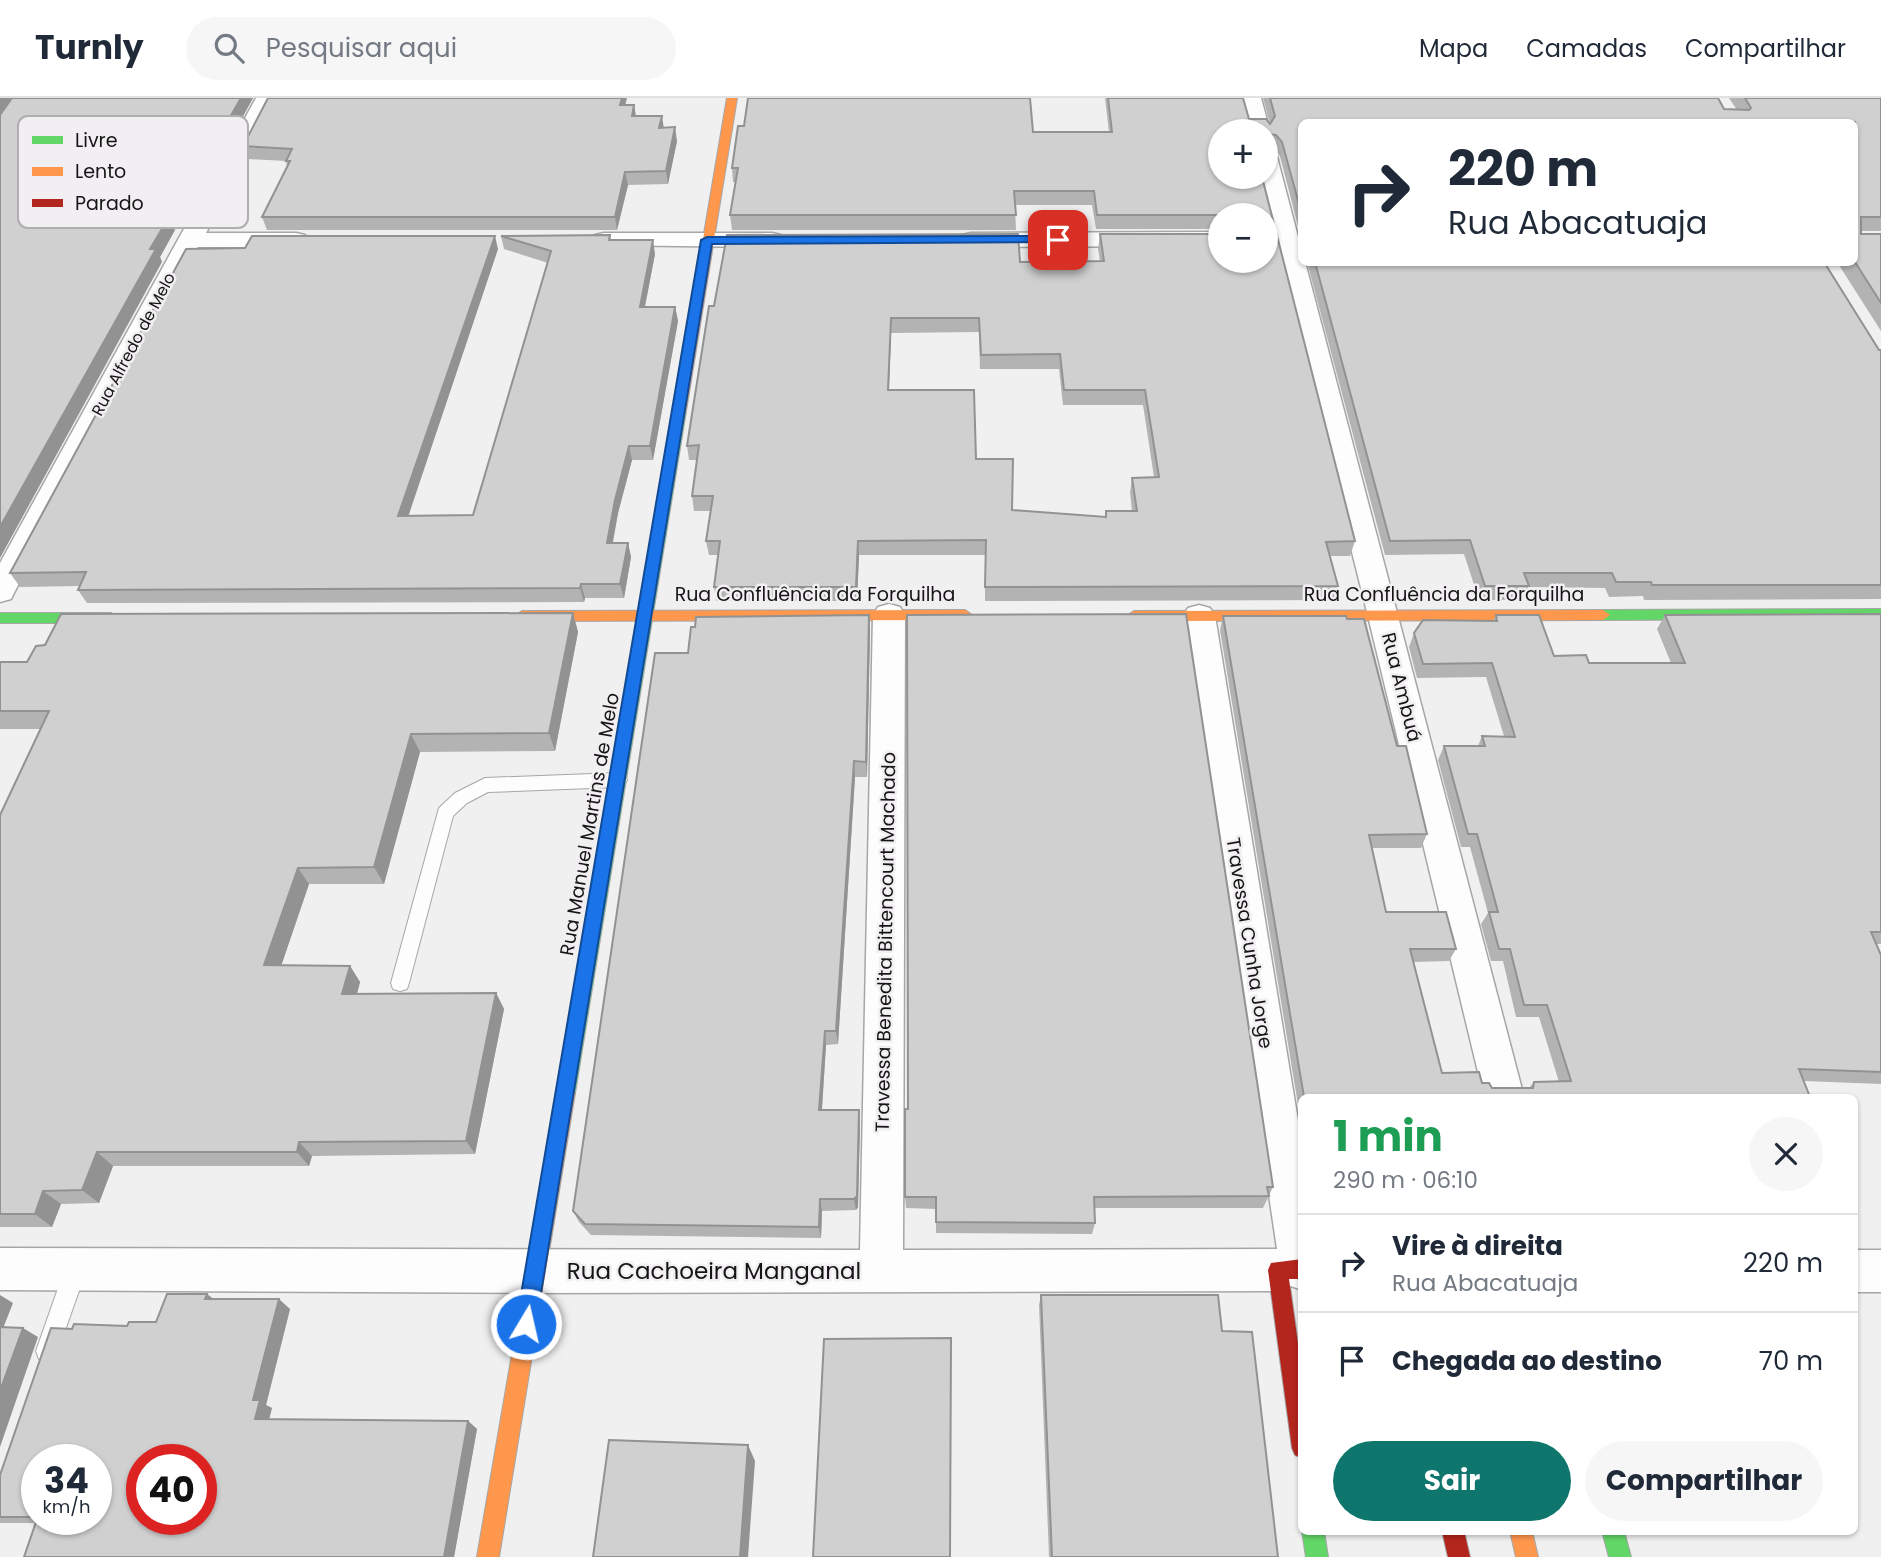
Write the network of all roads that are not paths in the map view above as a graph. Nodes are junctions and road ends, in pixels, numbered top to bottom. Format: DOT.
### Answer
graph roads {
  1 [pos="267,98"];
  2 [pos="732,98"];
  3 [pos="1250,98"];
  4 [pos="1256,119"];
  5 [pos="248,133"];
  6 [pos="1273,189"];
  7 [pos="197,228"];
  8 [pos="1208,239"];
  9 [pos="1285,239"];
  10 [pos="190,240"];
  11 [pos="316,240"];
  12 [pos="581,240"];
  13 [pos="707,240"];
  14 [pos="790,240"];
  15 [pos="942,240"];
  16 [pos="0,591"];
  17 [pos="1881,614"];
  18 [pos="646,615"];
  19 [pos="889,615"];
  20 [pos="983,615"];
  21 [pos="509,616"];
  22 [pos="1118,616"];
  23 [pos="1199,616"];
  24 [pos="1384,616"];
  25 [pos="0,618"];
  26 [pos="124,618"];
  27 [pos="618,780"];
  28 [pos="400,983"];
  29 [pos="1503,1094"];
  30 [pos="76,1268"];
  31 [pos="0,1269"];
  32 [pos="1294,1269"];
  33 [pos="881,1270"];
  34 [pos="1858,1271"];
  35 [pos="1881,1271"];
  36 [pos="534,1272"];
  37 [pos="1298,1358"];
  38 [pos="40,1372"];
  39 [pos="1314,1535"];
  40 [pos="1454,1535"];
  41 [pos="1522,1535"];
  42 [pos="1614,1535"];
  43 [pos="488,1557"];
  44 [pos="1317,1557"];
  45 [pos="1459,1557"];
  46 [pos="1527,1557"];
  47 [pos="1619,1557"];
  1 -- 5 [label="street, Rua Alfredo de Melo"];
  2 -- 13 [label="street, Rua Manuel Martins de Melo"];
  3 -- 4 [label="street"];
  6 -- 9 [label="street, Rua Ambuá"];
  7 -- 10 [label="street, Rua Alfredo de Melo"];
  8 -- 15 [label="street"];
  9 -- 24 [label="street, Rua Ambuá"];
  10 -- 11 [label="street"];
  10 -- 16 [label="street, Rua Alfredo de Melo"];
  12 -- 13 [label="street"];
  13 -- 14 [label="street"];
  13 -- 18 [label="street, Rua Manuel Martins de Melo"];
  17 -- 24 [label="street, Rua Confluência da Forquilha"];
  18 -- 19 [label="street, Rua Confluência da Forquilha"];
  18 -- 21 [label="street, Rua Confluência da Forquilha"];
  18 -- 27 [label="street, Rua Manuel Martins de Melo"];
  19 -- 20 [label="street, Rua Confluência da Forquilha"];
  19 -- 33 [label="street, Travessa Benedita Bittencourt Machado"];
  22 -- 23 [label="street, Rua Confluência da Forquilha"];
  23 -- 24 [label="street, Rua Confluência da Forquilha"];
  23 -- 32 [label="street, Travessa Cunha Jorge"];
  24 -- 29 [label="street, Rua Ambuá"];
  25 -- 26 [label="street"];
  27 -- 28 [label="lane"];
  27 -- 36 [label="street, Rua Manuel Martins de Melo"];
  30 -- 31 [label="street, Rua Cachoeira Manganal"];
  30 -- 36 [label="street, Rua Cachoeira Manganal"];
  30 -- 38 [label="lane"];
  32 -- 33 [label="street, Rua Cachoeira Manganal"];
  32 -- 37 [label="street"];
  33 -- 36 [label="street, Rua Cachoeira Manganal"];
  34 -- 35 [label="street"];
  36 -- 43 [label="street, Rua Manuel Martins de Melo"];
  39 -- 44 [label="street"];
  40 -- 45 [label="street"];
  41 -- 46 [label="street"];
  42 -- 47 [label="street"];
}
